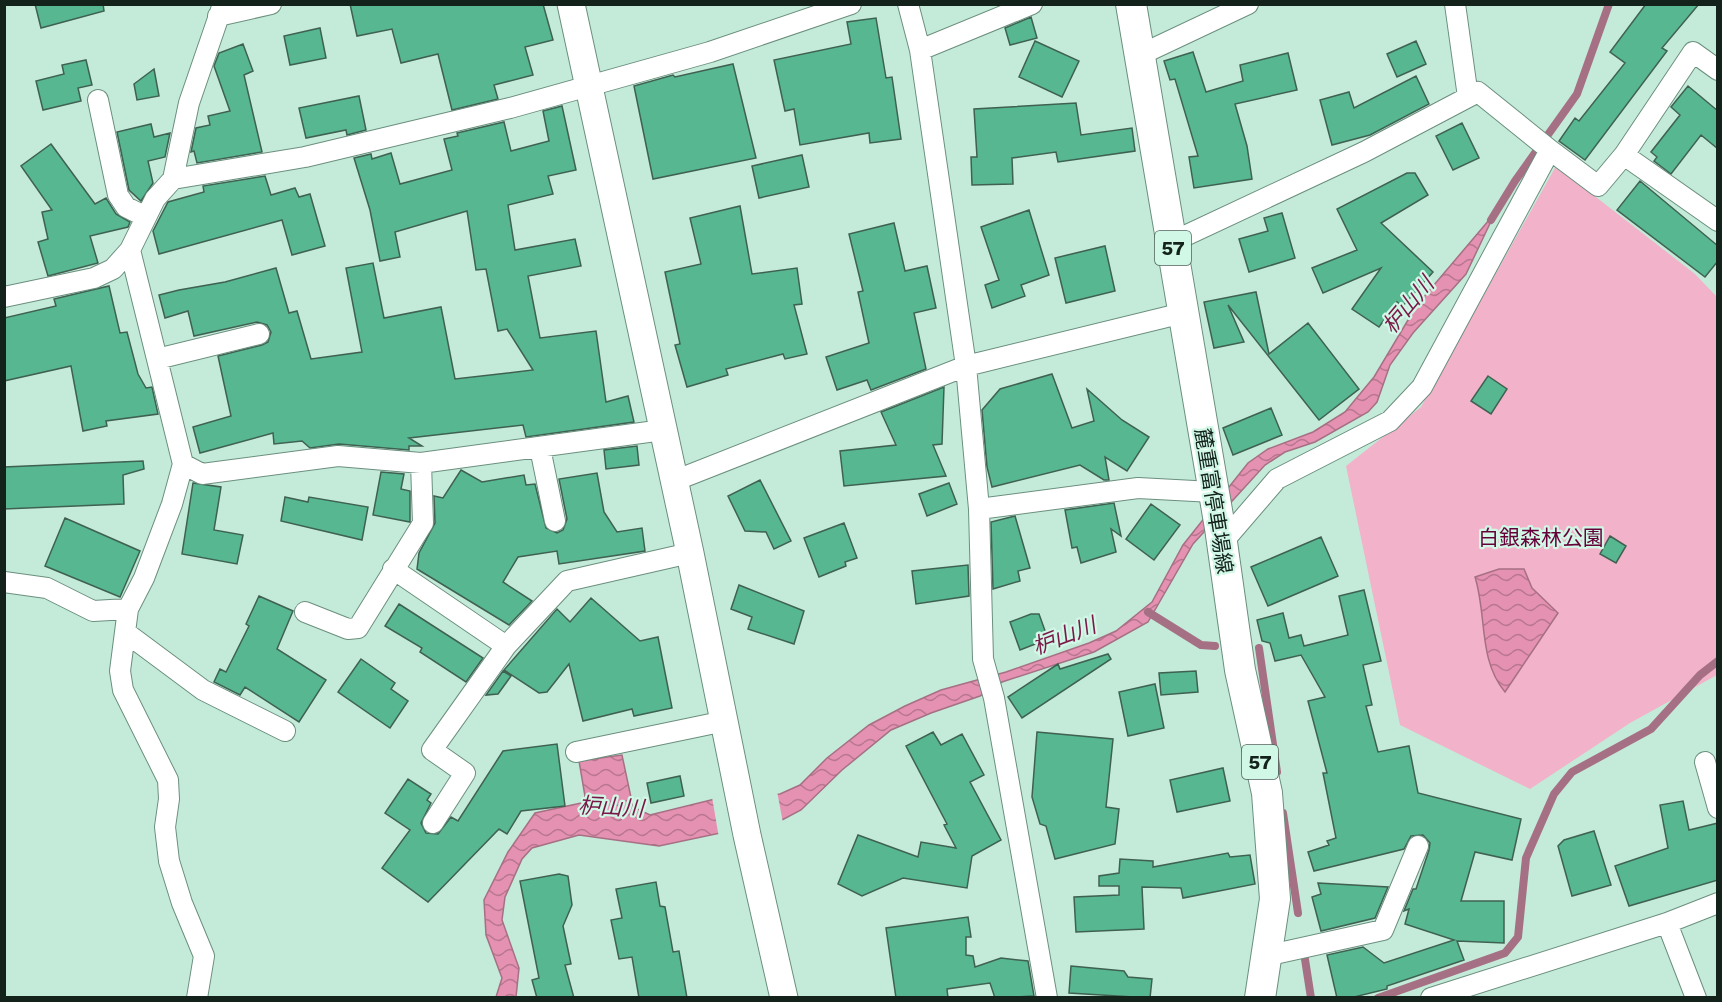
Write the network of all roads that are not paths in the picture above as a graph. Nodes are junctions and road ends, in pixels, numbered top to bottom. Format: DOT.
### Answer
graph roads {
  1 [pos="271,4"];
  2 [pos="571,4"];
  3 [pos="850,4"];
  4 [pos="908,4"];
  5 [pos="1032,4"];
  6 [pos="1131,4"];
  7 [pos="1248,4"];
  8 [pos="1455,4"];
  9 [pos="220,10"];
  10 [pos="920,50"];
  11 [pos="1140,55"];
  12 [pos="1718,70"];
  13 [pos="589,86"];
  14 [pos="1468,97"];
  15 [pos="98,100"];
  16 [pos="1549,149"];
  17 [pos="1624,154"];
  18 [pos="173,179"];
  19 [pos="146,217"];
  20 [pos="1718,221"];
  21 [pos="1172,242"];
  22 [pos="130,250"];
  23 [pos="4,297"];
  24 [pos="1183,313"];
  25 [pos="259,334"];
  26 [pos="157,359"];
  27 [pos="966,366"];
  28 [pos="663,430"];
  29 [pos="540,448"];
  30 [pos="421,463"];
  31 [pos="183,464"];
  32 [pos="674,481"];
  33 [pos="1213,492"];
  34 [pos="979,509"];
  35 [pos="555,520"];
  36 [pos="1221,536"];
  37 [pos="690,553"];
  38 [pos="393,569"];
  39 [pos="4,582"];
  40 [pos="128,609"];
  41 [pos="305,612"];
  42 [pos="125,632"];
  43 [pos="506,646"];
  44 [pos="725,721"];
  45 [pos="285,731"];
  46 [pos="576,752"];
  47 [pos="1705,762"];
  48 [pos="1718,808"];
  49 [pos="433,823"];
  50 [pos="1418,846"];
  51 [pos="1718,903"];
  52 [pos="1667,923"];
  53 [pos="1265,956"];
  54 [pos="1442,996"];
  55 [pos="197,998"];
  56 [pos="784,998"];
  57 [pos="1047,998"];
  58 [pos="1260,998"];
  59 [pos="1696,998"];
  1 -- 9 [label="street"];
  2 -- 13 [label="street"];
  3 -- 13 [label="street"];
  4 -- 10 [label="street"];
  5 -- 10 [label="street"];
  6 -- 11 [label="main road, 麓重富停車場線 / 57"];
  7 -- 11 [label="street"];
  8 -- 14 [label="street"];
  9 -- 18 [label="street"];
  10 -- 27 [label="street"];
  11 -- 21 [label="main road, 麓重富停車場線 / 57"];
  12 -- 17 [label="street"];
  13 -- 18 [label="street"];
  13 -- 28 [label="street"];
  14 -- 16 [label="street"];
  14 -- 21 [label="street"];
  15 -- 19 [label="street"];
  16 -- 17 [label="street"];
  16 -- 36 [label="street"];
  17 -- 20 [label="street"];
  18 -- 19 [label="street"];
  19 -- 22 [label="street"];
  21 -- 24 [label="main road, 麓重富停車場線 / 57"];
  22 -- 23 [label="street"];
  22 -- 26 [label="street"];
  24 -- 27 [label="street"];
  24 -- 33 [label="main road, 麓重富停車場線 / 57"];
  25 -- 26 [label="street"];
  26 -- 31 [label="street"];
  27 -- 32 [label="street"];
  27 -- 34 [label="street"];
  28 -- 29 [label="street"];
  28 -- 32 [label="street"];
  29 -- 30 [label="street"];
  29 -- 35 [label="street"];
  30 -- 31 [label="street"];
  30 -- 38 [label="street"];
  31 -- 40 [label="street"];
  32 -- 37 [label="street"];
  33 -- 34 [label="street"];
  33 -- 36 [label="main road, 麓重富停車場線 / 57"];
  34 -- 57 [label="street"];
  36 -- 53 [label="main road, 麓重富停車場線 / 57"];
  37 -- 43 [label="street"];
  37 -- 44 [label="street"];
  38 -- 41 [label="street"];
  38 -- 43 [label="street"];
  39 -- 40 [label="street"];
  40 -- 42 [label="street"];
  42 -- 45 [label="street"];
  42 -- 55 [label="street"];
  43 -- 49 [label="street"];
  44 -- 46 [label="street"];
  44 -- 56 [label="street"];
  47 -- 48 [label="street"];
  50 -- 53 [label="street"];
  51 -- 52 [label="street"];
  52 -- 54 [label="street"];
  52 -- 59 [label="street"];
  53 -- 58 [label="main road, 麓重富停車場線 / 57"];
}
